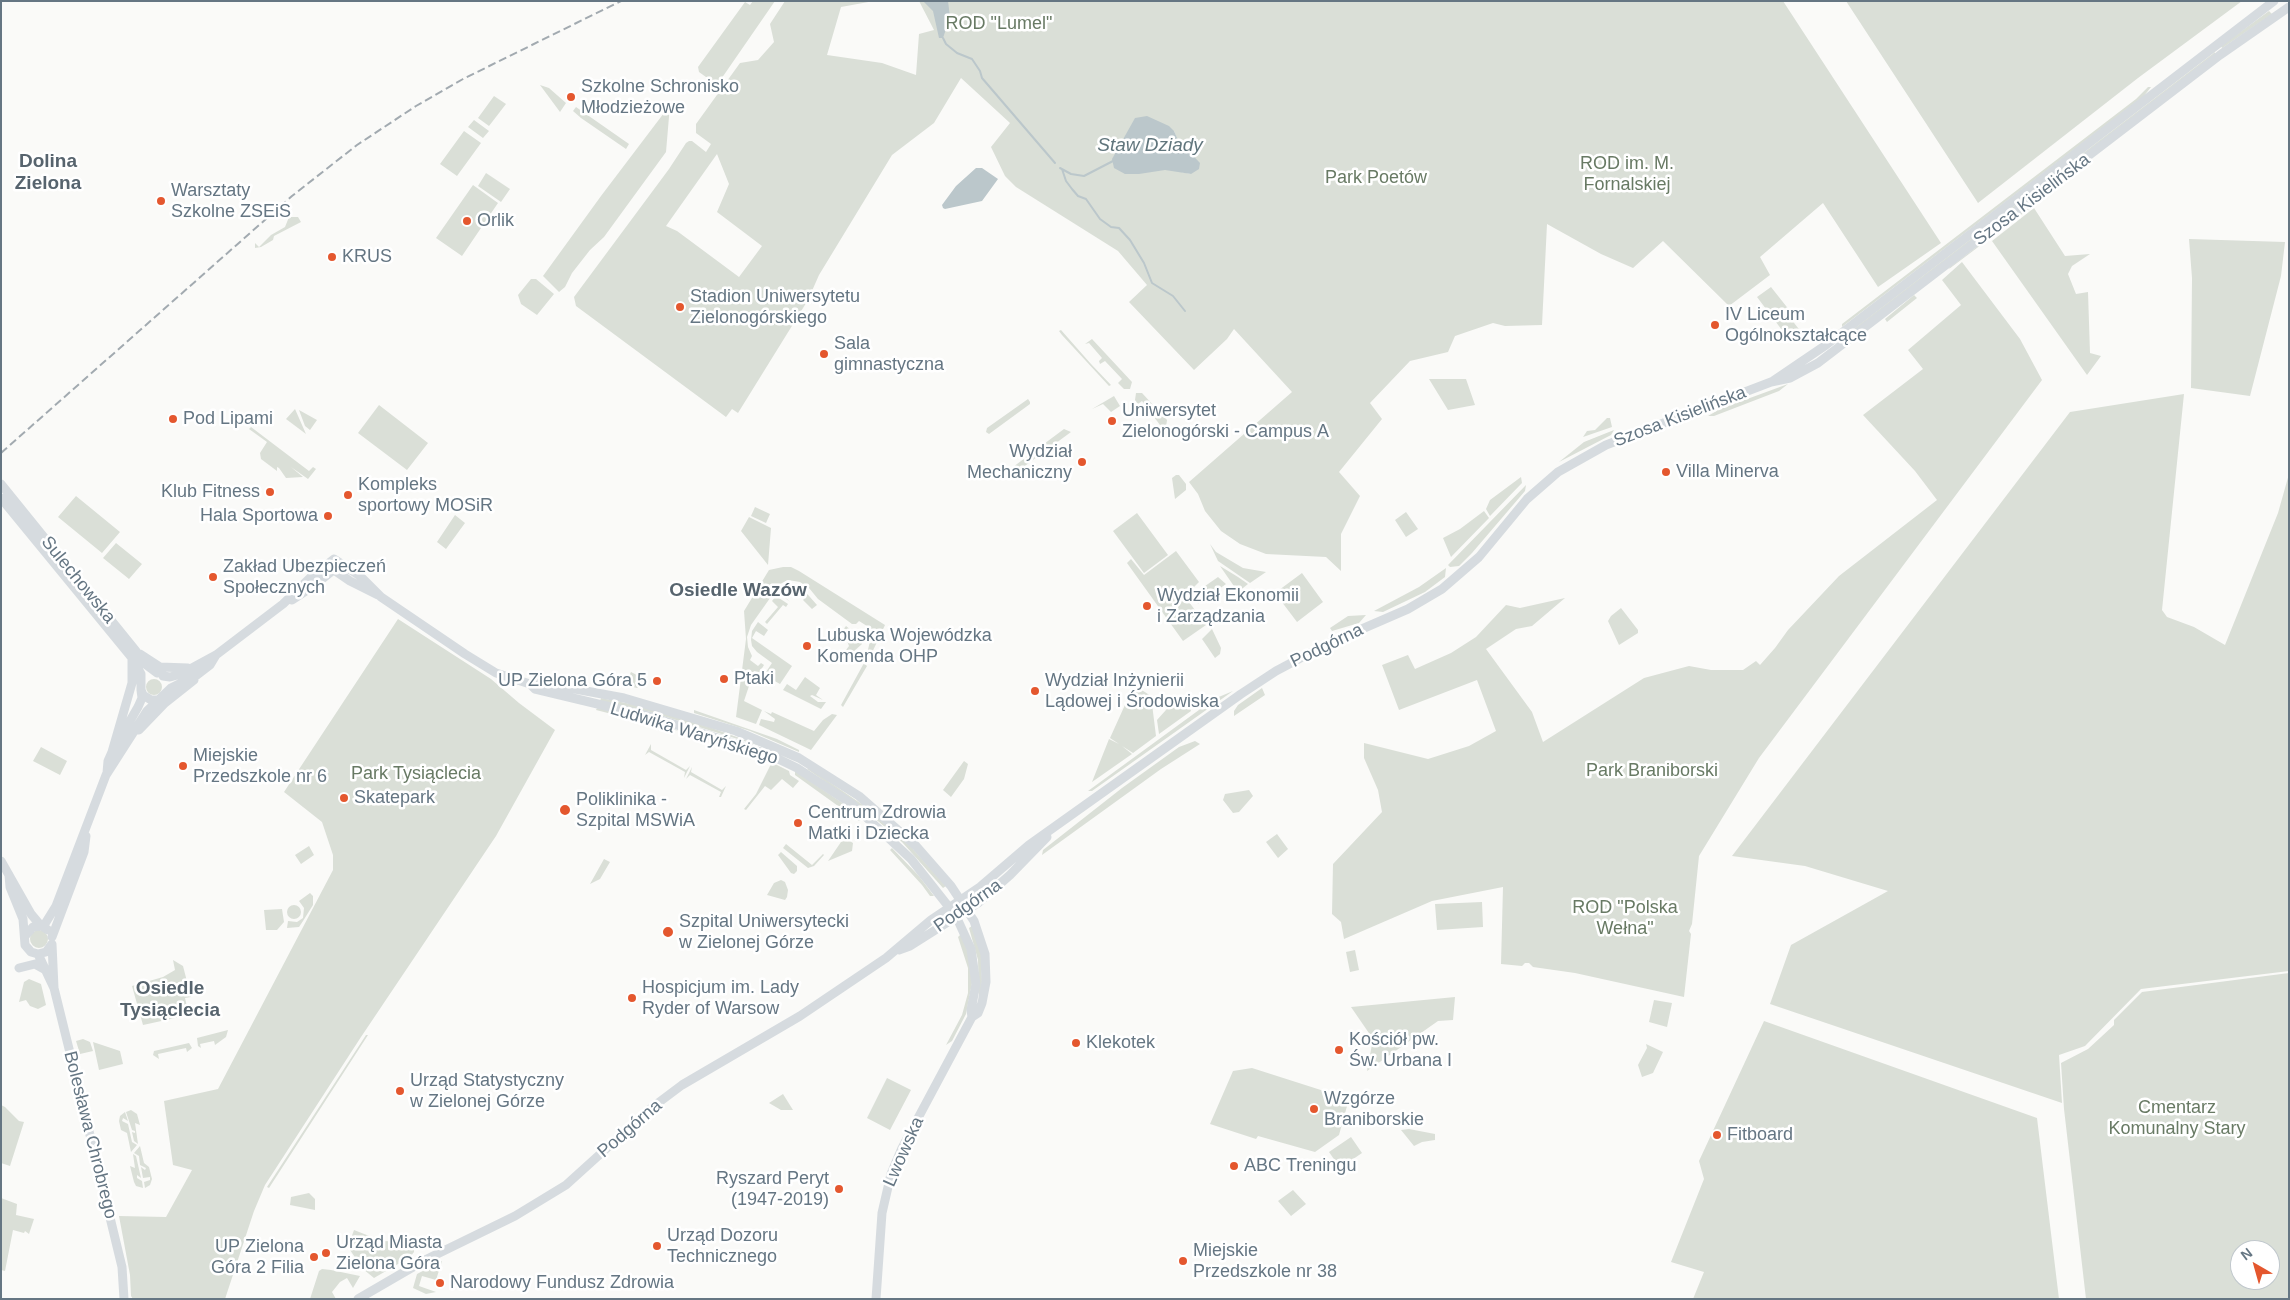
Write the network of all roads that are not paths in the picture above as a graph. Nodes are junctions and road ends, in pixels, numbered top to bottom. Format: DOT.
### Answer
graph roads {
  1 [pos="2274,1"];
  2 [pos="2289,7"];
  3 [pos="1771,382"];
  4 [pos="1589,453"];
  5 [pos="1,484"];
  6 [pos="1,498"];
  7 [pos="109,624"];
  8 [pos="134,655"];
  9 [pos="194,672"];
  10 [pos="160,674"];
  11 [pos="530,684"];
  12 [pos="141,686"];
  13 [pos="167,691"];
  14 [pos="157,700"];
  15 [pos="131,736"];
  16 [pos="112,752"];
  17 [pos="810,764"];
  18 [pos="797,768"];
  19 [pos="106,775"];
  20 [pos="88,828"];
  21 [pos="1053,830"];
  22 [pos="911,859"];
  23 [pos="930,860"];
  24 [pos="1,861"];
  25 [pos="9,875"];
  26 [pos="962,900"];
  27 [pos="949,906"];
  28 [pos="968,909"];
  29 [pos="956,916"];
  30 [pos="42,926"];
  31 [pos="25,936"];
  32 [pos="52,941"];
  33 [pos="897,950"];
  34 [pos="38,954"];
  35 [pos="19,968"];
  36 [pos="44,969"];
  37 [pos="54,988"];
  38 [pos="972,1017"];
  39 [pos="123,1283"];
  40 [pos="120,1299"];
  41 [pos="124,1299"];
  42 [pos="358,1299"];
  43 [pos="876,1299"];
  1 -- 3 [label="street, Szosa Kisielińska"];
  2 -- 3 [label="street, Szosa Kisielińska"];
  3 -- 4 [label="street, Szosa Kisielińska"];
  4 -- 21 [label="street, Podgórna"];
  5 -- 7 [label="street, Sulechowska"];
  6 -- 7 [label="street, Sulechowska"];
  7 -- 8 [label="street, Sulechowska"];
  8 -- 9 [label="street"];
  8 -- 10 [label="street, Sulechowska"];
  8 -- 12 [label="street, Sulechowska"];
  8 -- 16 [label="street"];
  9 -- 10 [label="street"];
  9 -- 11 [label="street"];
  9 -- 13 [label="street"];
  9 -- 15 [label="street"];
  10 -- 12 [label="street"];
  10 -- 13 [label="street"];
  11 -- 17 [label="street, Ludwika Waryńskiego"];
  11 -- 18 [label="street, Ludwika Waryńskiego"];
  12 -- 14 [label="street"];
  12 -- 16 [label="street"];
  13 -- 14 [label="street"];
  14 -- 15 [label="street"];
  15 -- 19 [label="street"];
  16 -- 19 [label="street"];
  17 -- 18 [label="street"];
  17 -- 23 [label="street, Ludwika Waryńskiego"];
  18 -- 22 [label="street, Ludwika Waryńskiego"];
  19 -- 20 [label="street"];
  20 -- 30 [label="street"];
  20 -- 32 [label="street"];
  21 -- 26 [label="street, Podgórna"];
  21 -- 28 [label="street, Podgórna"];
  22 -- 23 [label="street"];
  22 -- 27 [label="street, Ludwika Waryńskiego"];
  23 -- 26 [label="street, Ludwika Waryńskiego"];
  24 -- 25 [label="street"];
  25 -- 30 [label="street"];
  25 -- 31 [label="street"];
  26 -- 27 [label="street, Podgórna"];
  26 -- 28 [label="street, Ludwika Waryńskiego"];
  27 -- 29 [label="street, Ludwika Waryńskiego"];
  27 -- 33 [label="street, Podgórna"];
  28 -- 29 [label="street, Podgórna"];
  28 -- 38 [label="street, Lwowska"];
  29 -- 33 [label="street, Podgórna"];
  29 -- 38 [label="street, Lwowska"];
  30 -- 31 [label="street"];
  30 -- 32 [label="street"];
  31 -- 34 [label="street"];
  32 -- 34 [label="street"];
  32 -- 37 [label="street, Bolesława Chrobrego"];
  33 -- 42 [label="street, Podgórna"];
  34 -- 36 [label="street, Bolesława Chrobrego"];
  35 -- 36 [label="street"];
  36 -- 37 [label="street, Bolesława Chrobrego"];
  37 -- 39 [label="street, Bolesława Chrobrego"];
  38 -- 43 [label="street, Lwowska"];
  39 -- 40 [label="street, Bolesława Chrobrego"];
  39 -- 41 [label="street, Bolesława Chrobrego"];
}
